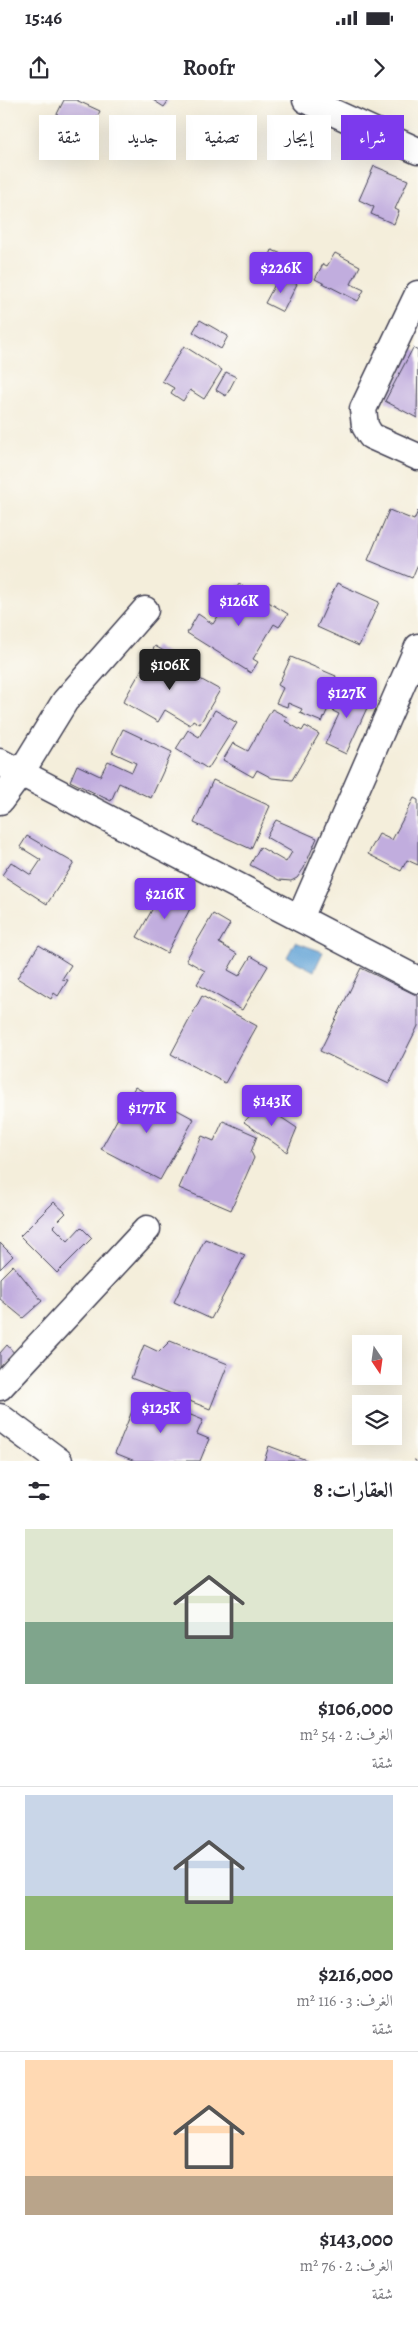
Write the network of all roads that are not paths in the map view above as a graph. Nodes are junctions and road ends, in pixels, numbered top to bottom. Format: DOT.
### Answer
graph roads {
  1 [pos="306,100"];
  2 [pos="418,151"];
  3 [pos="418,294"];
  4 [pos="418,457"];
  5 [pos="145,610"];
  6 [pos="418,647"];
  7 [pos="10,768"];
  8 [pos="0,801"];
  9 [pos="300,918"];
  10 [pos="418,980"];
  11 [pos="146,1228"];
  12 [pos="0,1387"];
  13 [pos="0,1417"];
  14 [pos="59,1461"];
  1 -- 2 [label="street"];
  3 -- 4 [label="street"];
  5 -- 7 [label="street"];
  6 -- 9 [label="street"];
  7 -- 8 [label="street"];
  7 -- 9 [label="street"];
  9 -- 10 [label="street"];
  11 -- 12 [label="street"];
  13 -- 14 [label="street"];
}
